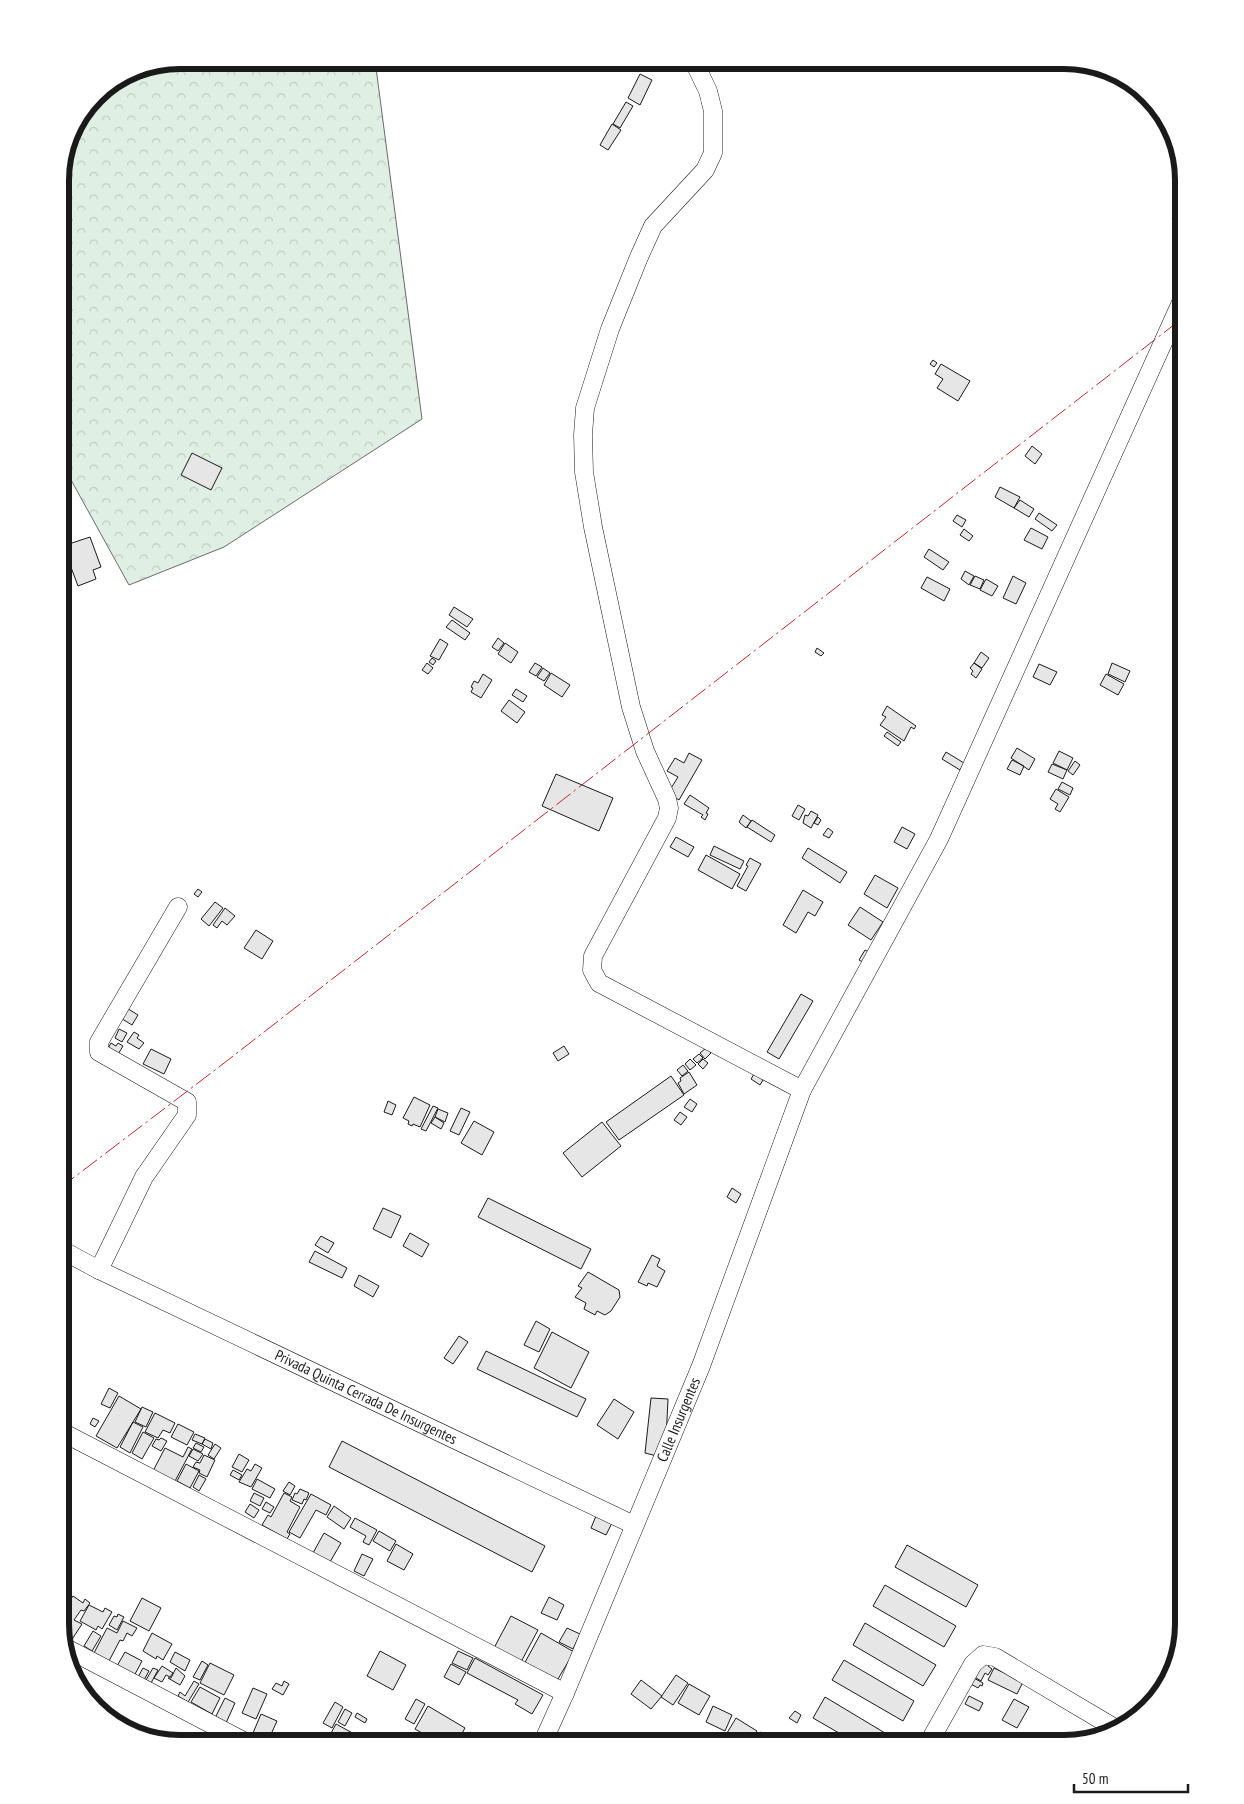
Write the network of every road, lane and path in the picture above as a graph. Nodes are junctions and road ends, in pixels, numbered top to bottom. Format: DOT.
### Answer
graph roads {
  1 [pos="697,69"];
  2 [pos="1175,316"];
  3 [pos="178,907"];
  4 [pos="802,1090"];
  5 [pos="69,1254"];
  6 [pos="99,1270"];
  7 [pos="69,1436"];
  8 [pos="634,1525"];
  9 [pos="73,1652"];
  10 [pos="565,1693"];
  11 [pos="1110,1725"];
  12 [pos="232,1735"];
  13 [pos="546,1735"];
  14 [pos="933,1735"];
  1 -- 4 [label="street"];
  2 -- 4 [label="street, Calle Insurgentes"];
  3 -- 6 [label="street"];
  4 -- 8 [label="street, Calle Insurgentes"];
  5 -- 6 [label="street, Privada Quinta Cerrada De Insurgentes"];
  6 -- 8 [label="street, Privada Quinta Cerrada De Insurgentes"];
  7 -- 10 [label="street"];
  8 -- 10 [label="street, Calle Insurgentes"];
  9 -- 12 [label="street"];
  10 -- 13 [label="street, Calle Insurgentes"];
  11 -- 14 [label="street"];
}
